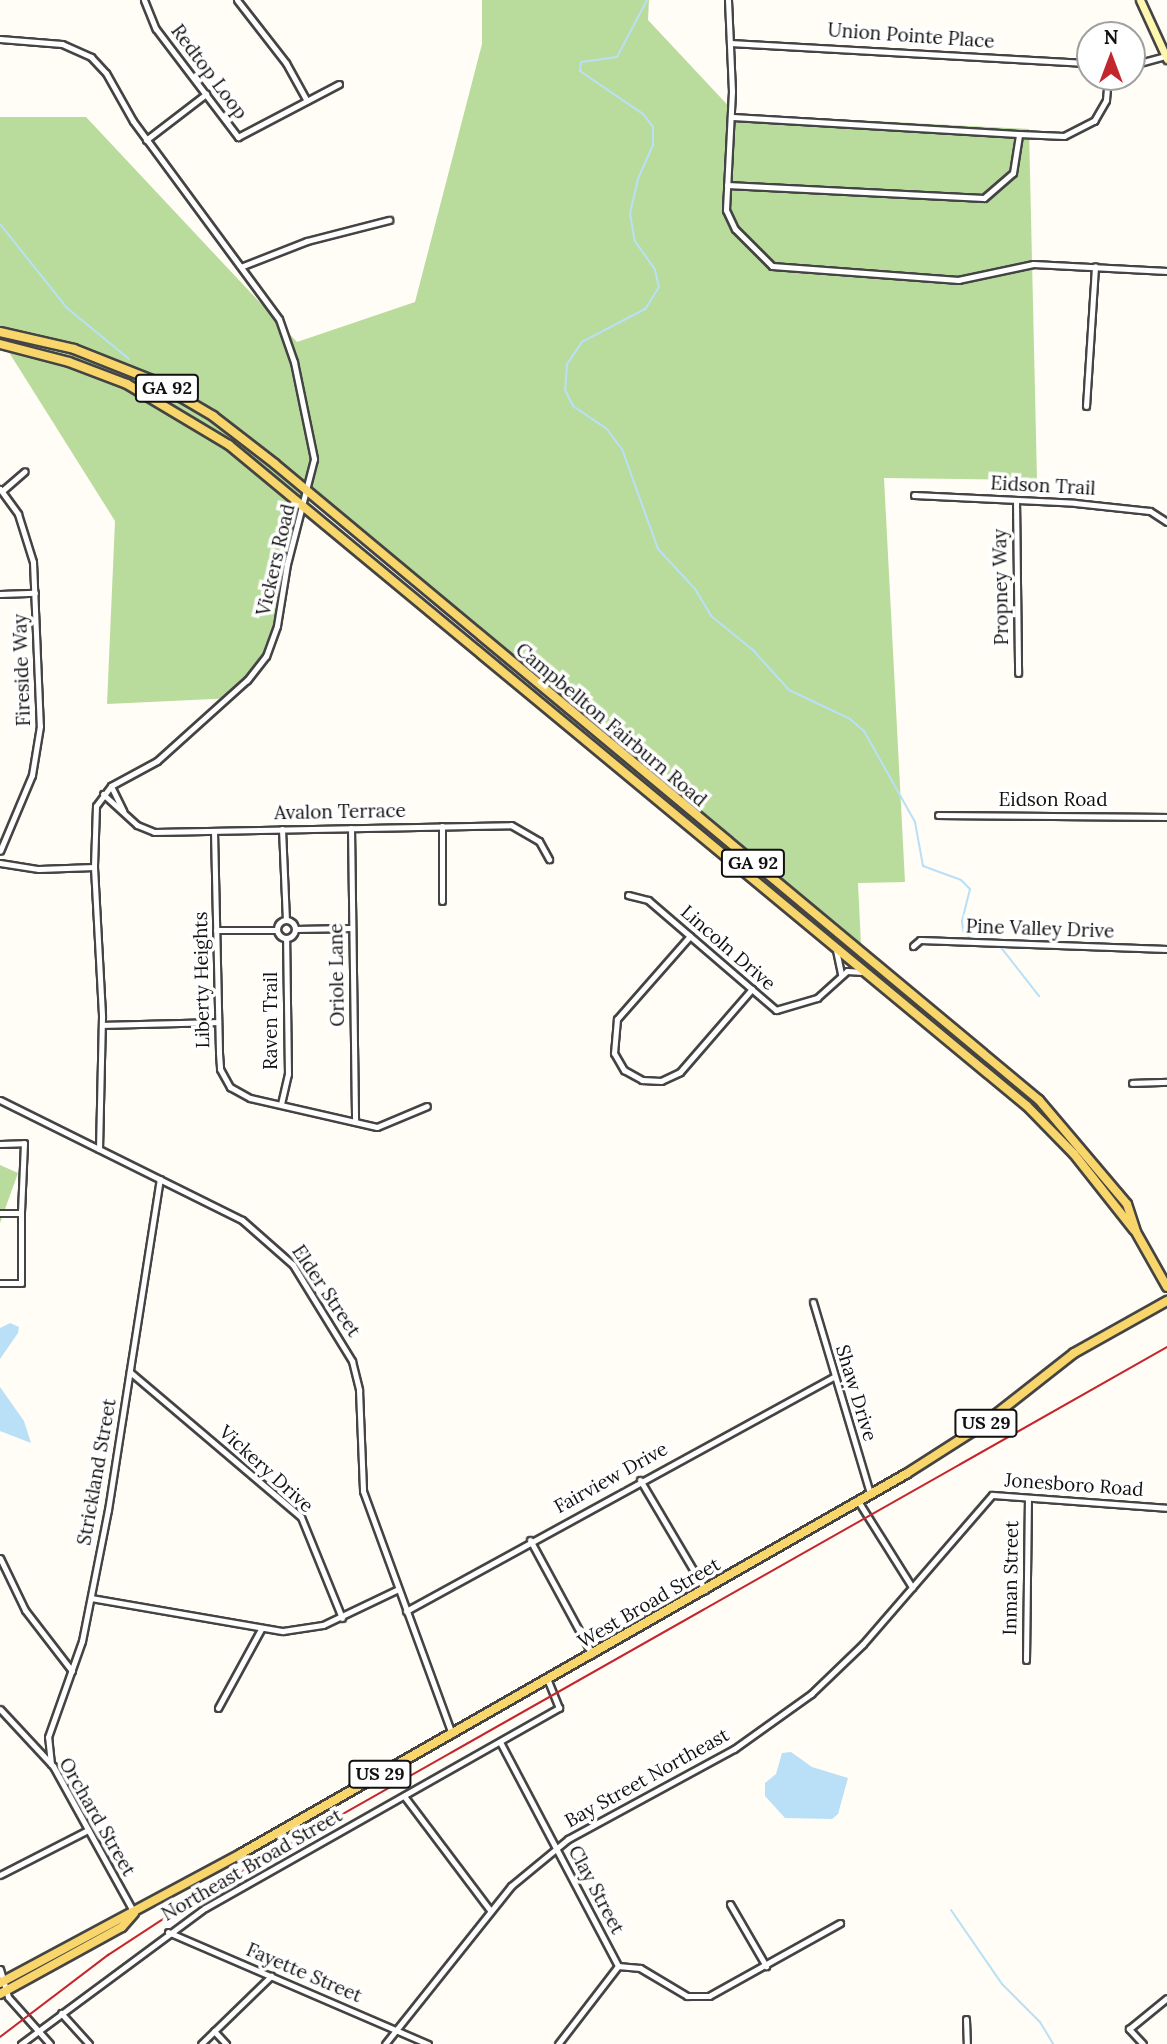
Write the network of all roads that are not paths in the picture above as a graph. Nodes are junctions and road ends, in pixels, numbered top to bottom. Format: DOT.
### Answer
graph roads {
  1 [pos="144,0"];
  2 [pos="237,0"];
  3 [pos="728,0"];
  4 [pos="1140,0"];
  5 [pos="0,38"];
  6 [pos="730,43"];
  7 [pos="1166,57"];
  8 [pos="1076,62"];
  9 [pos="1146,62"];
  10 [pos="339,84"];
  11 [pos="1105,91"];
  12 [pos="206,94"];
  13 [pos="307,101"];
  14 [pos="732,117"];
  15 [pos="1019,134"];
  16 [pos="146,140"];
  17 [pos="727,185"];
  18 [pos="389,220"];
  19 [pos="243,266"];
  20 [pos="1095,267"];
  21 [pos="1167,271"];
  22 [pos="0,332"];
  23 [pos="0,344"];
  24 [pos="1086,406"];
  25 [pos="25,471"];
  26 [pos="1,490"];
  27 [pos="307,495"];
  28 [pos="914,495"];
  29 [pos="1016,500"];
  30 [pos="303,508"];
  31 [pos="1167,522"];
  32 [pos="35,593"];
  33 [pos="0,594"];
  34 [pos="1018,673"];
  35 [pos="111,786"];
  36 [pos="103,794"];
  37 [pos="122,811"];
  38 [pos="938,815"];
  39 [pos="1167,817"];
  40 [pos="442,826"];
  41 [pos="351,828"];
  42 [pos="282,829"];
  43 [pos="214,831"];
  44 [pos="0,851"];
  45 [pos="549,859"];
  46 [pos="0,863"];
  47 [pos="94,867"];
  48 [pos="628,895"];
  49 [pos="442,901"];
  50 [pos="286,920"];
  51 [pos="352,928"];
  52 [pos="295,929"];
  53 [pos="216,930"];
  54 [pos="277,930"];
  55 [pos="690,936"];
  56 [pos="286,938"];
  57 [pos="913,946"];
  58 [pos="835,947"];
  59 [pos="1167,949"];
  60 [pos="866,973"];
  61 [pos="841,974"];
  62 [pos="752,989"];
  63 [pos="218,1022"];
  64 [pos="102,1025"];
  65 [pos="1167,1082"];
  66 [pos="1132,1083"];
  67 [pos="0,1102"];
  68 [pos="281,1104"];
  69 [pos="427,1106"];
  70 [pos="355,1122"];
  71 [pos="0,1144"];
  72 [pos="99,1149"];
  73 [pos="160,1180"];
  74 [pos="0,1213"];
  75 [pos="21,1213"];
  76 [pos="1136,1232"];
  77 [pos="0,1283"];
  78 [pos="1167,1287"];
  79 [pos="1167,1301"];
  80 [pos="813,1302"];
  81 [pos="130,1372"];
  82 [pos="833,1377"];
  83 [pos="640,1480"];
  84 [pos="870,1493"];
  85 [pos="1028,1498"];
  86 [pos="859,1501"];
  87 [pos="1167,1508"];
  88 [pos="530,1540"];
  89 [pos="0,1558"];
  90 [pos="912,1587"];
  91 [pos="398,1589"];
  92 [pos="705,1590"];
  93 [pos="91,1598"];
  94 [pos="406,1611"];
  95 [pos="342,1618"];
  96 [pos="261,1629"];
  97 [pos="592,1654"];
  98 [pos="1027,1660"];
  99 [pos="72,1671"];
  100 [pos="547,1679"];
  101 [pos="218,1708"];
  102 [pos="0,1709"];
  103 [pos="452,1734"];
  104 [pos="500,1742"];
  105 [pos="51,1764"];
  106 [pos="404,1796"];
  107 [pos="88,1830"];
  108 [pos="556,1848"];
  109 [pos="0,1875"];
  110 [pos="730,1904"];
  111 [pos="490,1910"];
  112 [pos="134,1913"];
  113 [pos="841,1923"];
  114 [pos="168,1932"];
  115 [pos="618,1966"];
  116 [pos="766,1966"];
  117 [pos="0,1969"];
  118 [pos="271,1976"];
  119 [pos="2,1982"];
  120 [pos="3,1993"];
  121 [pos="1167,1998"];
  122 [pos="61,2013"];
  123 [pos="966,2019"];
  124 [pos="37,2030"];
  125 [pos="214,2031"];
  126 [pos="399,2031"];
  127 [pos="21,2044"];
  128 [pos="50,2044"];
  129 [pos="89,2044"];
  130 [pos="201,2044"];
  131 [pos="226,2044"];
  132 [pos="385,2044"];
  133 [pos="428,2044"];
  134 [pos="558,2044"];
  135 [pos="967,2044"];
  136 [pos="1143,2044"];
  1 -- 12 [label="street, Redtop Loop"];
  2 -- 13 [label="street"];
  3 -- 6 [label="street"];
  4 -- 7 [label="street"];
  5 -- 16 [label="street, Vickers Road"];
  6 -- 8 [label="street, Union Pointe Place"];
  6 -- 14 [label="street"];
  7 -- 9 [label="street"];
  10 -- 13 [label="street, Redtop Loop"];
  11 -- 15 [label="street"];
  12 -- 13 [label="street, Redtop Loop"];
  12 -- 16 [label="street"];
  14 -- 15 [label="street"];
  14 -- 17 [label="street"];
  15 -- 17 [label="street"];
  16 -- 19 [label="street, Vickers Road"];
  17 -- 20 [label="street"];
  18 -- 19 [label="street"];
  19 -- 27 [label="street, Vickers Road"];
  20 -- 21 [label="street"];
  20 -- 24 [label="street"];
  22 -- 27 [label="main road, Campbellton Fairburn Road / GA 92"];
  23 -- 30 [label="main road, Campbellton Fairburn Road / GA 92"];
  25 -- 26 [label="street"];
  26 -- 32 [label="street, Fireside Way"];
  27 -- 30 [label="street, Vickers Road"];
  27 -- 76 [label="main road, Campbellton Fairburn Road / GA 92"];
  28 -- 29 [label="street, Eidson Trail"];
  29 -- 31 [label="street, Eidson Trail"];
  29 -- 34 [label="street, Propney Way"];
  30 -- 35 [label="street, Vickers Road"];
  30 -- 58 [label="main road, Campbellton Fairburn Road / GA 92"];
  32 -- 33 [label="street"];
  32 -- 44 [label="street, Fireside Way"];
  35 -- 36 [label="street, Vickers Road"];
  35 -- 37 [label="street"];
  36 -- 37 [label="street, Avalon Terrace"];
  36 -- 47 [label="street, Vickers Road"];
  37 -- 43 [label="street, Avalon Terrace"];
  38 -- 39 [label="street, Eidson Road"];
  40 -- 41 [label="street, Avalon Terrace"];
  40 -- 45 [label="street, Avalon Terrace"];
  40 -- 49 [label="street"];
  41 -- 42 [label="street, Avalon Terrace"];
  41 -- 51 [label="street, Oriole Lane"];
  42 -- 43 [label="street, Avalon Terrace"];
  42 -- 50 [label="street"];
  43 -- 53 [label="street, Liberty Heights"];
  46 -- 47 [label="street"];
  47 -- 64 [label="street, Vickers Road"];
  48 -- 55 [label="street, Lincoln Drive"];
  50 -- 52 [label="street"];
  50 -- 54 [label="street"];
  51 -- 52 [label="street"];
  51 -- 70 [label="street, Oriole Lane"];
  52 -- 56 [label="street"];
  53 -- 54 [label="street"];
  53 -- 63 [label="street, Liberty Heights"];
  54 -- 56 [label="street"];
  55 -- 62 [label="street, Lincoln Drive"];
  55 -- 62 [label="street"];
  56 -- 68 [label="street, Raven Trail"];
  57 -- 59 [label="street, Pine Valley Drive"];
  58 -- 60 [label="main road, Campbellton Fairburn Road / GA 92"];
  58 -- 61 [label="street"];
  60 -- 61 [label="street"];
  60 -- 76 [label="main road, Campbellton Fairburn Road / GA 92"];
  61 -- 62 [label="street, Lincoln Drive"];
  63 -- 64 [label="street"];
  63 -- 68 [label="street, Liberty Heights"];
  64 -- 72 [label="street, Vickers Road"];
  65 -- 66 [label="street"];
  67 -- 72 [label="street, Elder Street"];
  68 -- 70 [label="street, Liberty Heights"];
  69 -- 70 [label="street, Liberty Heights"];
  71 -- 75 [label="street"];
  72 -- 73 [label="street, Elder Street"];
  73 -- 81 [label="street, Strickland Street"];
  73 -- 91 [label="street, Elder Street"];
  74 -- 75 [label="street"];
  75 -- 77 [label="street"];
  76 -- 78 [label="main road, Campbellton Fairburn Road / GA 92"];
  79 -- 84 [label="main road, West Broad Street / US 29"];
  80 -- 82 [label="street, Shaw Drive"];
  81 -- 93 [label="street, Strickland Street"];
  81 -- 95 [label="street, Vickery Drive"];
  82 -- 83 [label="street, Fairview Drive"];
  82 -- 84 [label="street, Shaw Drive"];
  83 -- 88 [label="street, Fairview Drive"];
  83 -- 92 [label="street"];
  84 -- 86 [label="main road, West Broad Street / US 29"];
  85 -- 87 [label="street, Jonesboro Road"];
  85 -- 90 [label="street, Jonesboro Road"];
  85 -- 98 [label="street, Inman Street"];
  86 -- 90 [label="street"];
  86 -- 92 [label="main road, West Broad Street / US 29"];
  88 -- 94 [label="street, Fairview Drive"];
  88 -- 97 [label="street"];
  89 -- 99 [label="street"];
  90 -- 108 [label="street, Bay Street Northeast"];
  91 -- 94 [label="street, Elder Street"];
  91 -- 95 [label="street"];
  92 -- 97 [label="main road, West Broad Street / US 29"];
  93 -- 96 [label="street"];
  93 -- 99 [label="street, Strickland Street"];
  94 -- 103 [label="street, Elder Street"];
  95 -- 96 [label="street"];
  96 -- 101 [label="street"];
  97 -- 100 [label="main road, West Broad Street / US 29"];
  99 -- 105 [label="street, Strickland Street"];
  100 -- 103 [label="main road, West Broad Street / US 29"];
  100 -- 104 [label="street, Northeast Broad Street"];
  102 -- 105 [label="street, Orchard Street"];
  103 -- 112 [label="main road, West Broad Street / US 29"];
  104 -- 106 [label="street, Northeast Broad Street"];
  104 -- 108 [label="street, Clay Street"];
  105 -- 107 [label="street, Orchard Street"];
  106 -- 111 [label="street"];
  106 -- 114 [label="street, Northeast Broad Street"];
  107 -- 109 [label="street"];
  107 -- 112 [label="street, Orchard Street"];
  108 -- 111 [label="street, Bay Street Northeast"];
  108 -- 115 [label="street, Clay Street"];
  110 -- 116 [label="street"];
  111 -- 126 [label="street, Bay Street Northeast"];
  112 -- 119 [label="main road, West Broad Street / US 29"];
  112 -- 120 [label="main road, West Broad Street / US 29"];
  113 -- 116 [label="street"];
  114 -- 118 [label="street, Fayette Street"];
  114 -- 122 [label="street, Northeast Broad Street"];
  115 -- 116 [label="street"];
  115 -- 134 [label="street"];
  117 -- 119 [label="street"];
  118 -- 125 [label="street"];
  118 -- 126 [label="street, Fayette Street"];
  119 -- 120 [label="street"];
  120 -- 124 [label="street"];
  121 -- 136 [label="street"];
  122 -- 124 [label="street, Northeast Broad Street"];
  122 -- 129 [label="street"];
  123 -- 135 [label="street"];
  124 -- 127 [label="street, Northeast Broad Street"];
  124 -- 128 [label="street"];
  125 -- 130 [label="street"];
  125 -- 131 [label="street"];
  126 -- 132 [label="street, Bay Street Northeast"];
  126 -- 133 [label="street, Fayette Street"];
}
